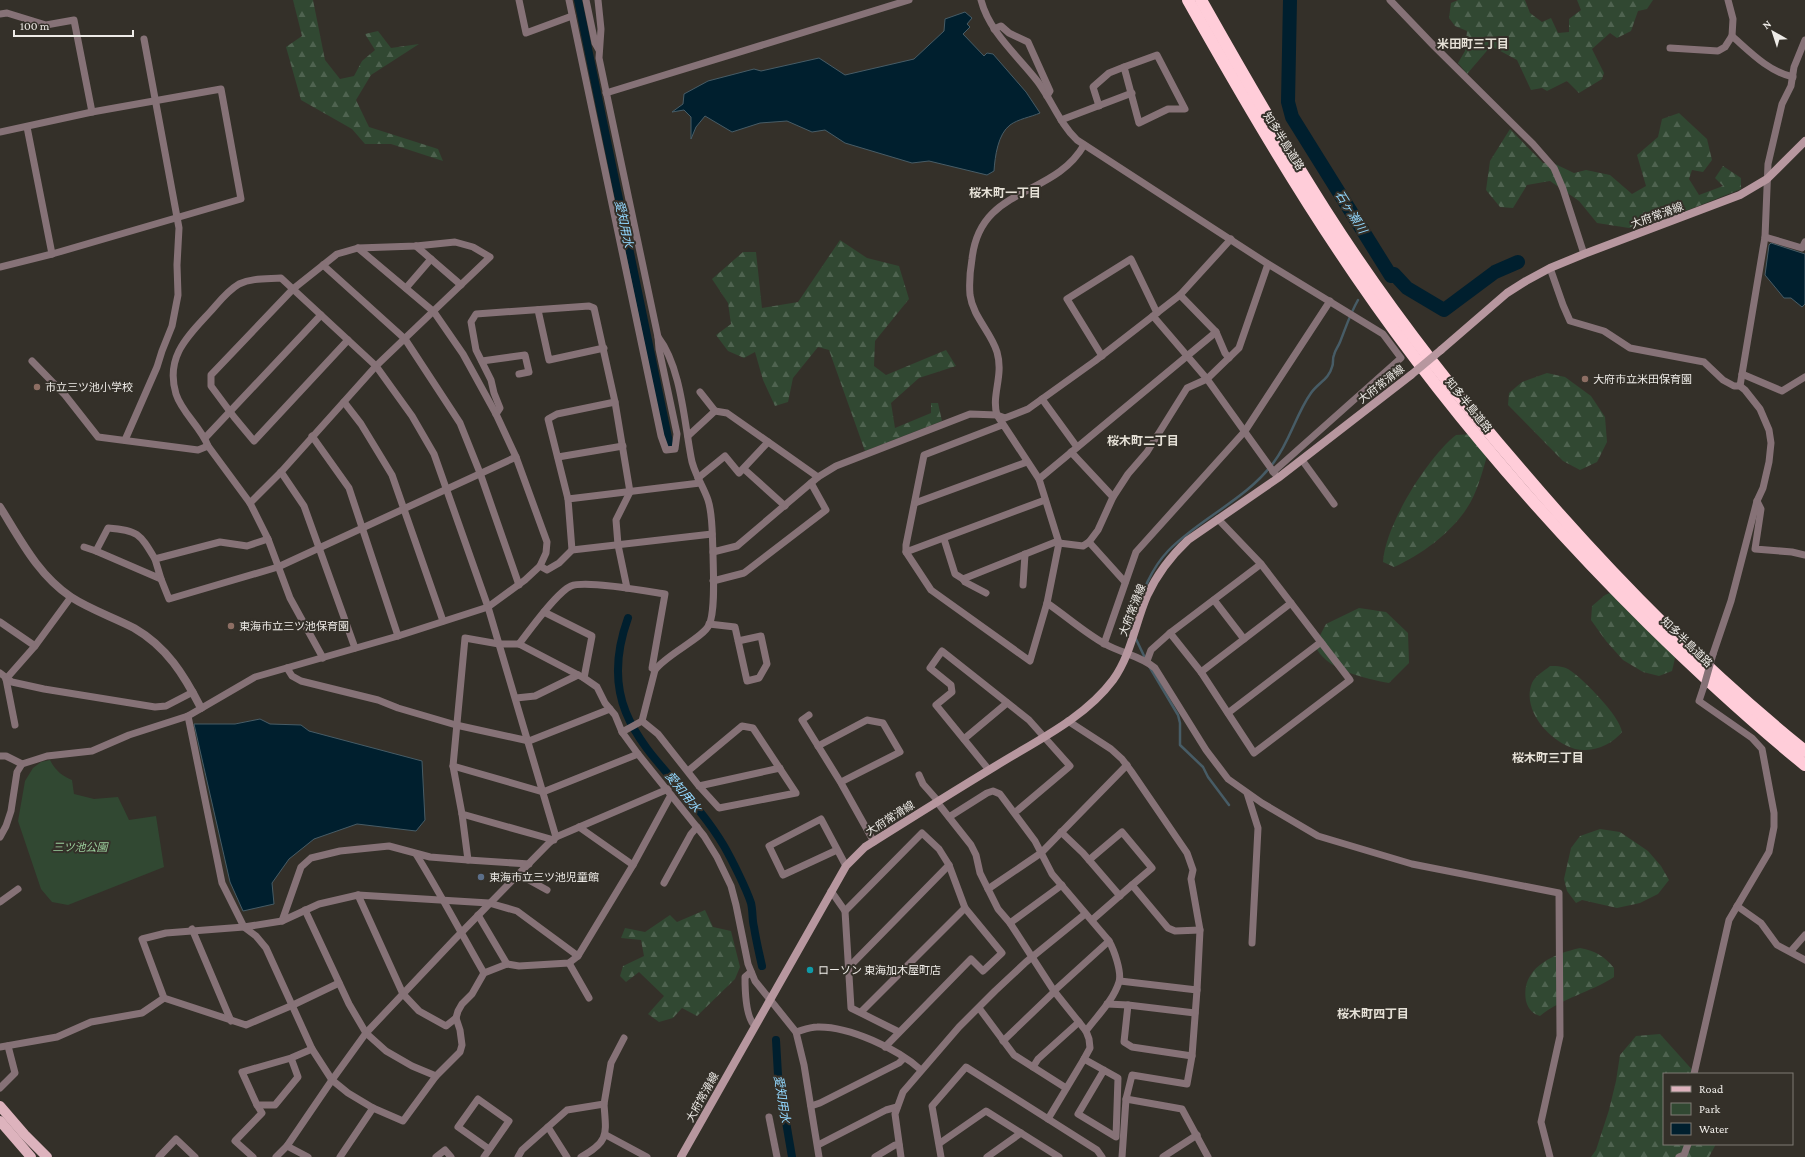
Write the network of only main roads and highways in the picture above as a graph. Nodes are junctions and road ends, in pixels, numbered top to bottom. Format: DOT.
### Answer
graph roads {
  1 [pos="1188,0"];
  2 [pos="1201,0"];
  3 [pos="1805,141"];
  4 [pos="1805,750"];
  5 [pos="1805,765"];
  6 [pos="0,1106"];
  7 [pos="0,1121"];
  8 [pos="31,1157"];
  9 [pos="47,1157"];
  10 [pos="681,1157"];
  1 -- 5 [label="highway, 知多半島道路"];
  2 -- 4 [label="highway, 知多半島道路"];
  3 -- 10 [label="main road, 大府常滑線, bridge"];
  6 -- 9 [label="main road"];
  7 -- 8 [label="main road"];
}
